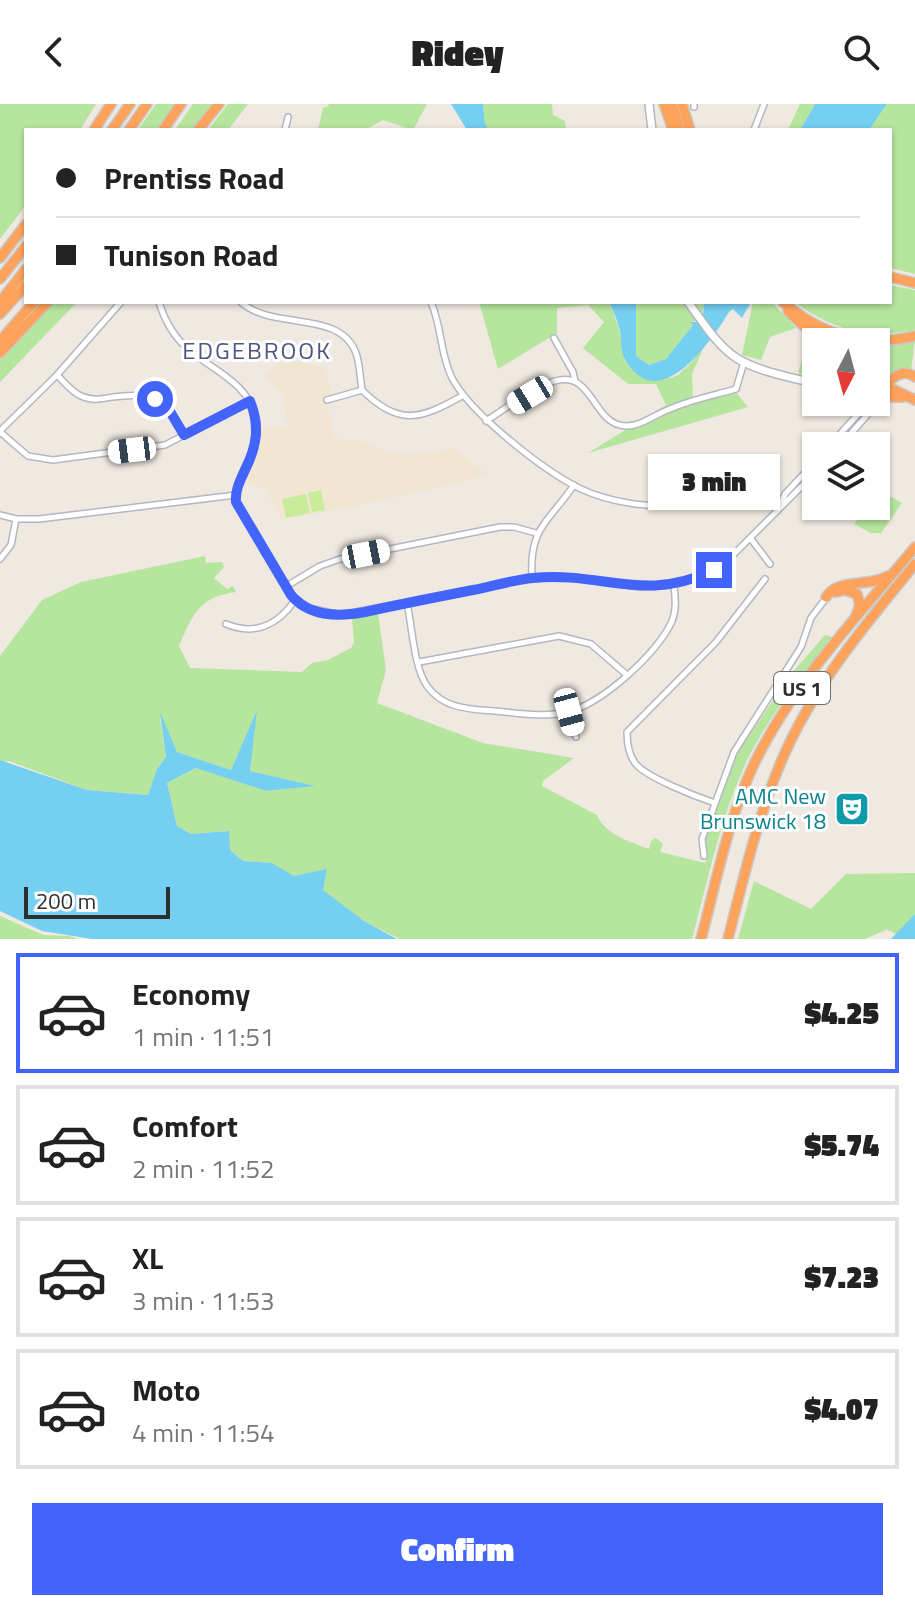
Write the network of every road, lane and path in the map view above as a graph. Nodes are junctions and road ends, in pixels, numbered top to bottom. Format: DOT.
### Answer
graph roads {
  1 [pos="111,104"];
  2 [pos="130,104"];
  3 [pos="147,104"];
  4 [pos="181,104"];
  5 [pos="219,104"];
  6 [pos="649,104"];
  7 [pos="664,104"];
  8 [pos="672,104"];
  9 [pos="682,104"];
  10 [pos="764,104"];
  11 [pos="288,117"];
  12 [pos="95,128"];
  13 [pos="113,128"];
  14 [pos="130,128"];
  15 [pos="164,128"];
  16 [pos="201,128"];
  17 [pos="285,128"];
  18 [pos="652,128"];
  19 [pos="670,128"];
  20 [pos="679,128"];
  21 [pos="689,128"];
  22 [pos="755,128"];
  23 [pos="24,227"];
  24 [pos="24,249"];
  25 [pos="0,258"];
  26 [pos="24,272"];
  27 [pos="892,277"];
  28 [pos="0,279"];
  29 [pos="915,283"];
  30 [pos="24,287"];
  31 [pos="0,302"];
  32 [pos="32,304"];
  33 [pos="46,304"];
  34 [pos="119,304"];
  35 [pos="160,304"];
  36 [pos="244,304"];
  37 [pos="432,304"];
  38 [pos="689,304"];
  39 [pos="783,304"];
  40 [pos="785,304"];
  41 [pos="0,314"];
  42 [pos="804,328"];
  43 [pos="915,336"];
  44 [pos="554,338"];
  45 [pos="0,341"];
  46 [pos="0,353"];
  47 [pos="744,362"];
  48 [pos="57,375"];
  49 [pos="915,377"];
  50 [pos="890,378"];
  51 [pos="802,380"];
  52 [pos="575,381"];
  53 [pos="890,388"];
  54 [pos="362,390"];
  55 [pos="462,396"];
  56 [pos="890,397"];
  57 [pos="911,398"];
  58 [pos="327,400"];
  59 [pos="250,401"];
  60 [pos="859,416"];
  61 [pos="486,421"];
  62 [pos="0,431"];
  63 [pos="845,432"];
  64 [pos="184,435"];
  65 [pos="802,476"];
  66 [pos="574,485"];
  67 [pos="802,488"];
  68 [pos="236,495"];
  69 [pos="778,508"];
  70 [pos="0,515"];
  71 [pos="16,519"];
  72 [pos="536,533"];
  73 [pos="751,539"];
  74 [pos="915,547"];
  75 [pos="0,559"];
  76 [pos="770,564"];
  77 [pos="915,564"];
  78 [pos="894,572"];
  79 [pos="532,578"];
  80 [pos="765,579"];
  81 [pos="674,585"];
  82 [pos="285,587"];
  83 [pos="826,597"];
  84 [pos="295,600"];
  85 [pos="407,603"];
  86 [pos="226,624"];
  87 [pos="852,624"];
  88 [pos="419,662"];
  89 [pos="627,675"];
  90 [pos="569,712"];
  91 [pos="576,737"];
  92 [pos="715,803"];
  93 [pos="704,856"];
  94 [pos="701,939"];
  95 [pos="728,939"];
  1 -- 12 [label="highway"];
  2 -- 13 [label="highway"];
  3 -- 14 [label="highway"];
  4 -- 15 [label="highway"];
  5 -- 16 [label="highway"];
  6 -- 18 [label="street"];
  7 -- 19 [label="highway"];
  8 -- 20 [label="highway"];
  9 -- 21 [label="highway"];
  10 -- 22 [label="street"];
  11 -- 17 [label="street"];
  23 -- 25 [label="highway"];
  24 -- 28 [label="highway"];
  26 -- 31 [label="highway"];
  27 -- 29 [label="highway"];
  30 -- 41 [label="highway"];
  32 -- 45 [label="highway"];
  33 -- 46 [label="highway"];
  34 -- 48 [label="street"];
  35 -- 59 [label="street"];
  36 -- 54 [label="street"];
  37 -- 55 [label="street"];
  38 -- 47 [label="street"];
  39 -- 42 [label="highway"];
  40 -- 43 [label="highway"];
  44 -- 52 [label="street"];
  47 -- 51 [label="street"];
  47 -- 52 [label="street"];
  48 -- 62 [label="street"];
  48 -- 64 [label="street"];
  49 -- 50 [label="highway"];
  52 -- 61 [label="street"];
  53 -- 57 [label="highway"];
  54 -- 55 [label="street"];
  54 -- 58 [label="street"];
  55 -- 61 [label="street"];
  56 -- 57 [label="highway"];
  59 -- 64 [label="street"];
  59 -- 68 [label="street"];
  60 -- 63 [label="street"];
  61 -- 66 [label="street"];
  62 -- 64 [label="street"];
  65 -- 69 [label="street"];
  66 -- 69 [label="street"];
  66 -- 72 [label="street"];
  67 -- 69 [label="street"];
  68 -- 71 [label="street"];
  68 -- 82 [label="street"];
  69 -- 73 [label="street"];
  70 -- 71 [label="street"];
  71 -- 75 [label="street"];
  72 -- 79 [label="street"];
  72 -- 82 [label="street"];
  73 -- 76 [label="street"];
  73 -- 81 [label="street"];
  74 -- 78 [label="highway, US 1"];
  77 -- 95 [label="highway, US 1"];
  78 -- 83 [label="highway"];
  78 -- 87 [label="highway, US 1"];
  79 -- 81 [label="street"];
  79 -- 85 [label="street"];
  80 -- 92 [label="street"];
  81 -- 89 [label="street"];
  82 -- 84 [label="street"];
  83 -- 87 [label="highway"];
  83 -- 92 [label="street"];
  84 -- 85 [label="street"];
  84 -- 86 [label="street"];
  85 -- 88 [label="street"];
  87 -- 94 [label="highway, US 1"];
  88 -- 89 [label="street"];
  88 -- 90 [label="street"];
  89 -- 90 [label="street"];
  90 -- 91 [label="street"];
  92 -- 93 [label="street"];
}
